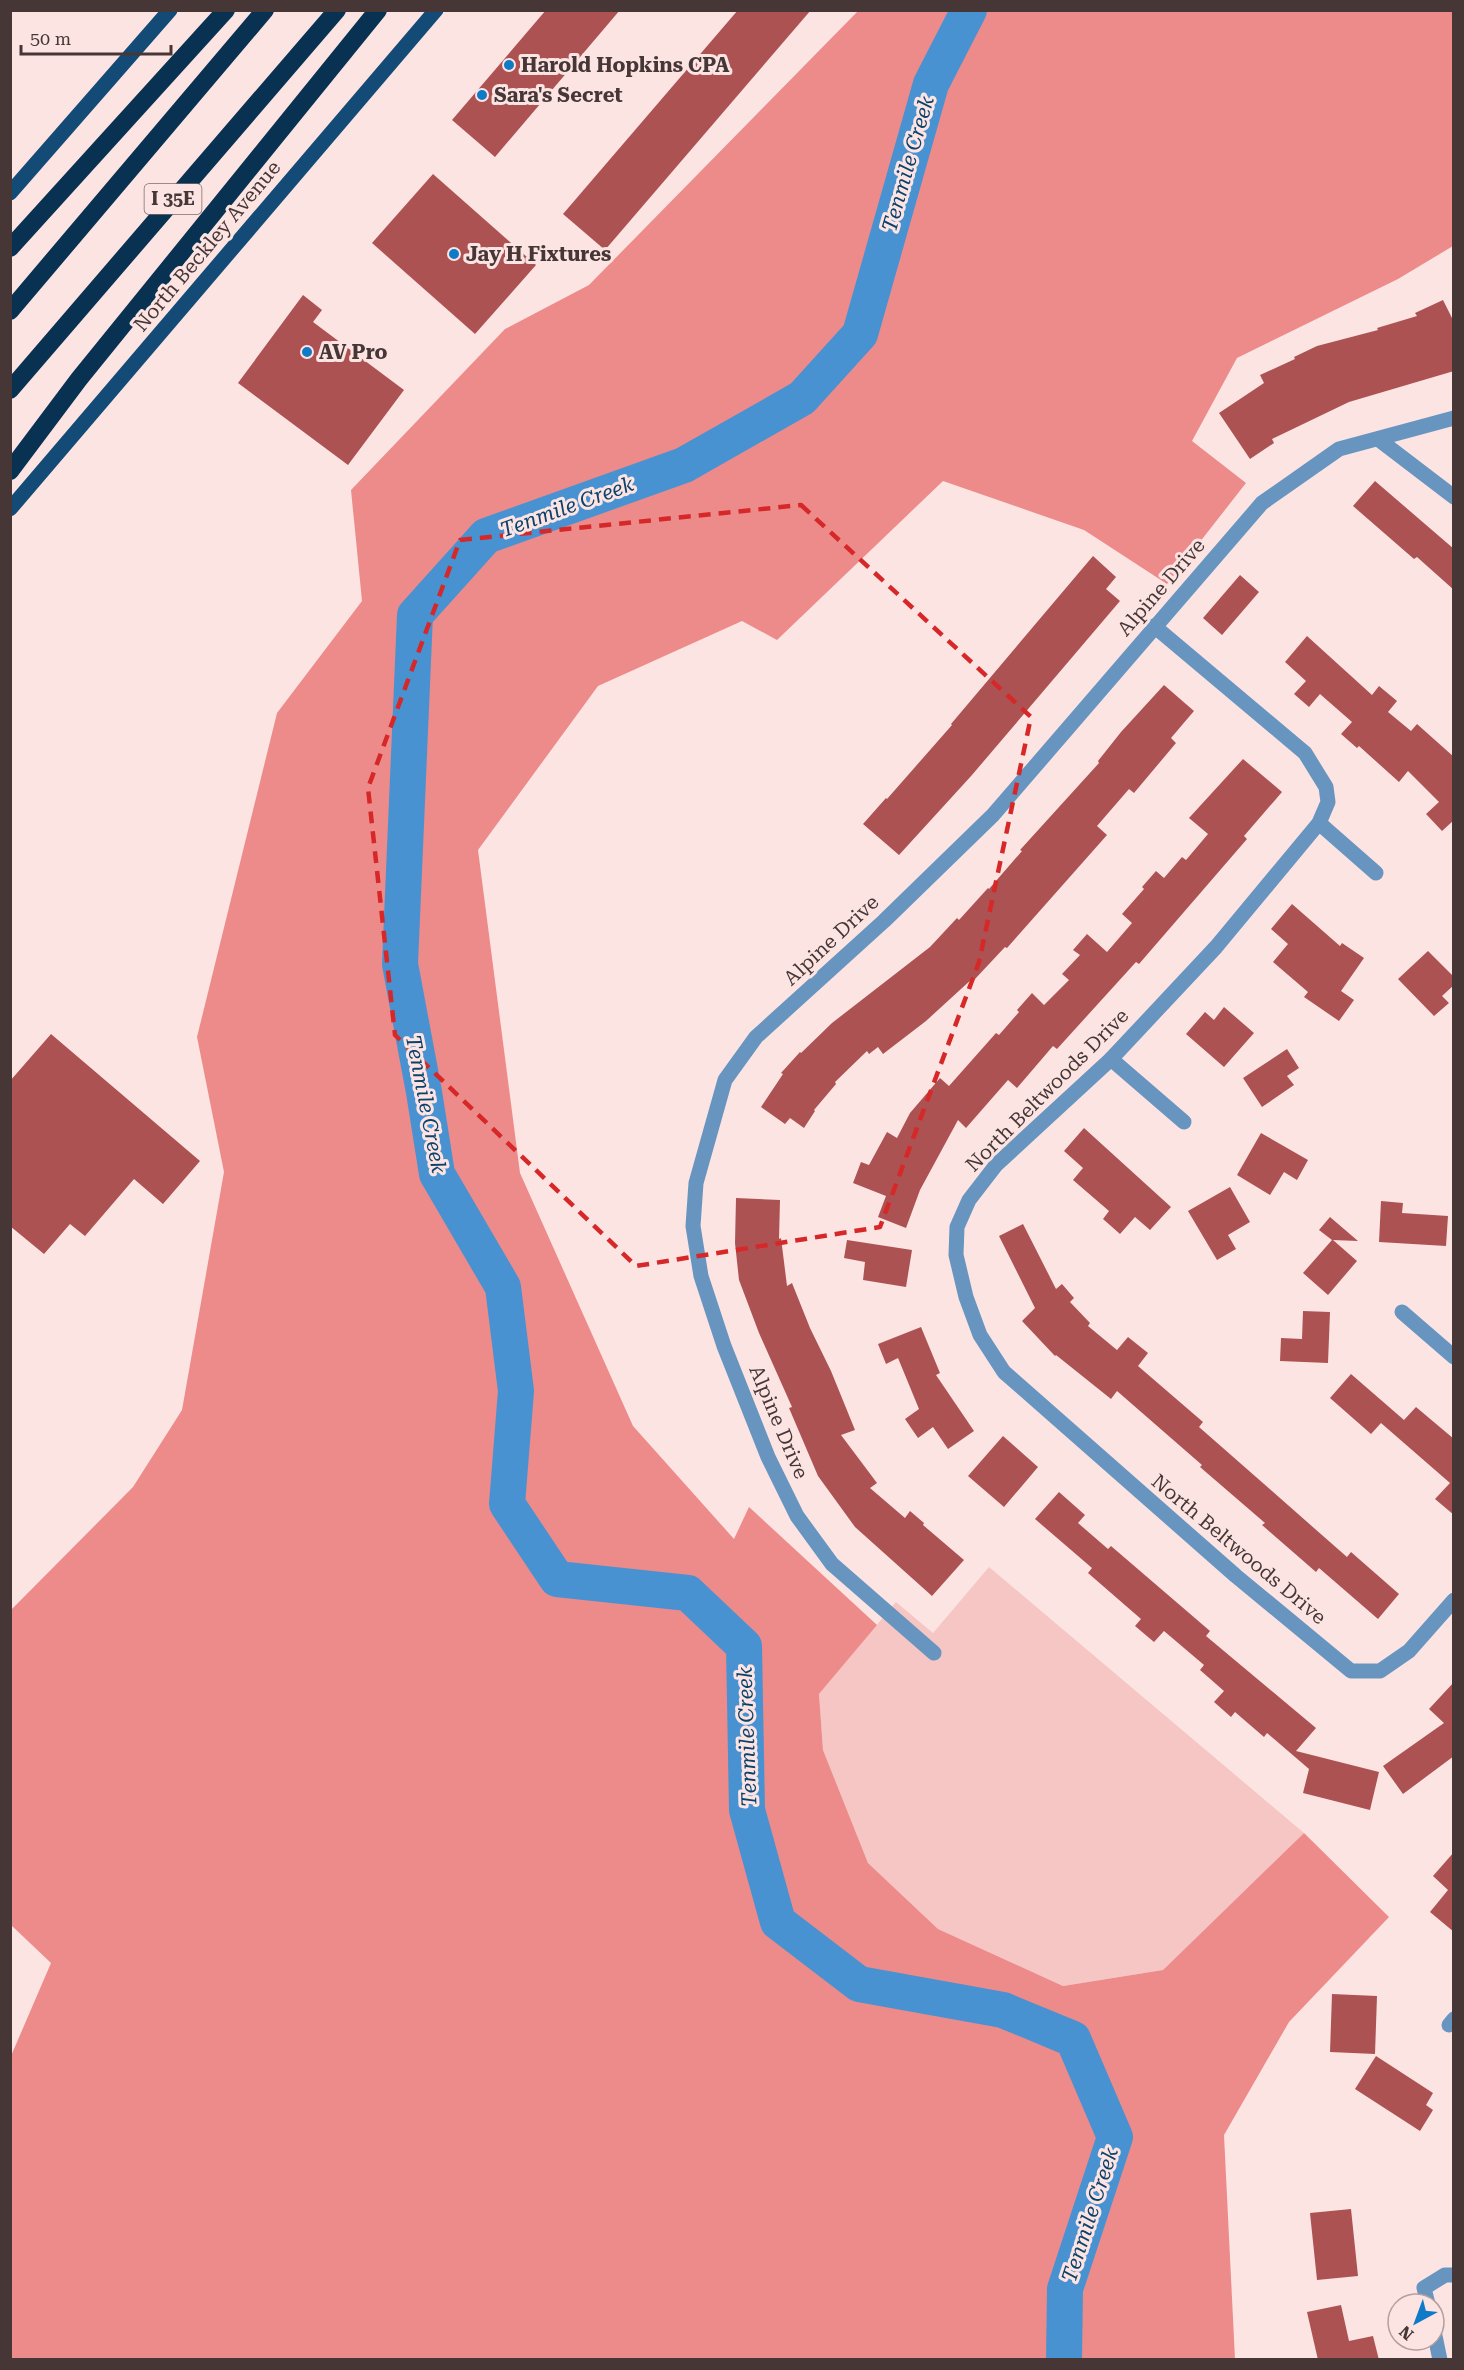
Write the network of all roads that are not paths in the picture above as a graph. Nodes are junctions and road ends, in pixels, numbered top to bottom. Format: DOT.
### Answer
graph roads {
  1 [pos="170,10"];
  2 [pos="226,10"];
  3 [pos="265,10"];
  4 [pos="337,10"];
  5 [pos="378,10"];
  6 [pos="436,10"];
  7 [pos="12,189"];
  8 [pos="10,248"];
  9 [pos="10,311"];
  10 [pos="10,390"];
  11 [pos="1454,417"];
  12 [pos="1378,439"];
  13 [pos="10,471"];
  14 [pos="1454,497"];
  15 [pos="10,509"];
  16 [pos="1155,626"];
  17 [pos="1318,823"];
  18 [pos="1376,873"];
  19 [pos="1111,1059"];
  20 [pos="1184,1122"];
  21 [pos="1402,1312"];
  22 [pos="1454,1357"];
  23 [pos="1454,1600"];
  24 [pos="934,1653"];
  25 [pos="1454,2275"];
  26 [pos="1425,2292"];
  1 -- 7 [label="main road"];
  2 -- 8 [label="highway"];
  3 -- 9 [label="highway, I 35E"];
  4 -- 10 [label="highway, I 35E"];
  5 -- 13 [label="highway"];
  6 -- 15 [label="main road, North Beckley Avenue"];
  11 -- 12 [label="street, Alpine Drive"];
  12 -- 14 [label="street"];
  12 -- 16 [label="street, Alpine Drive"];
  16 -- 17 [label="street, North Beltwoods Drive"];
  16 -- 24 [label="street, Alpine Drive"];
  17 -- 18 [label="street"];
  17 -- 19 [label="street, North Beltwoods Drive"];
  19 -- 20 [label="street"];
  19 -- 23 [label="street, North Beltwoods Drive"];
  21 -- 22 [label="street"];
  25 -- 26 [label="street"];
}
